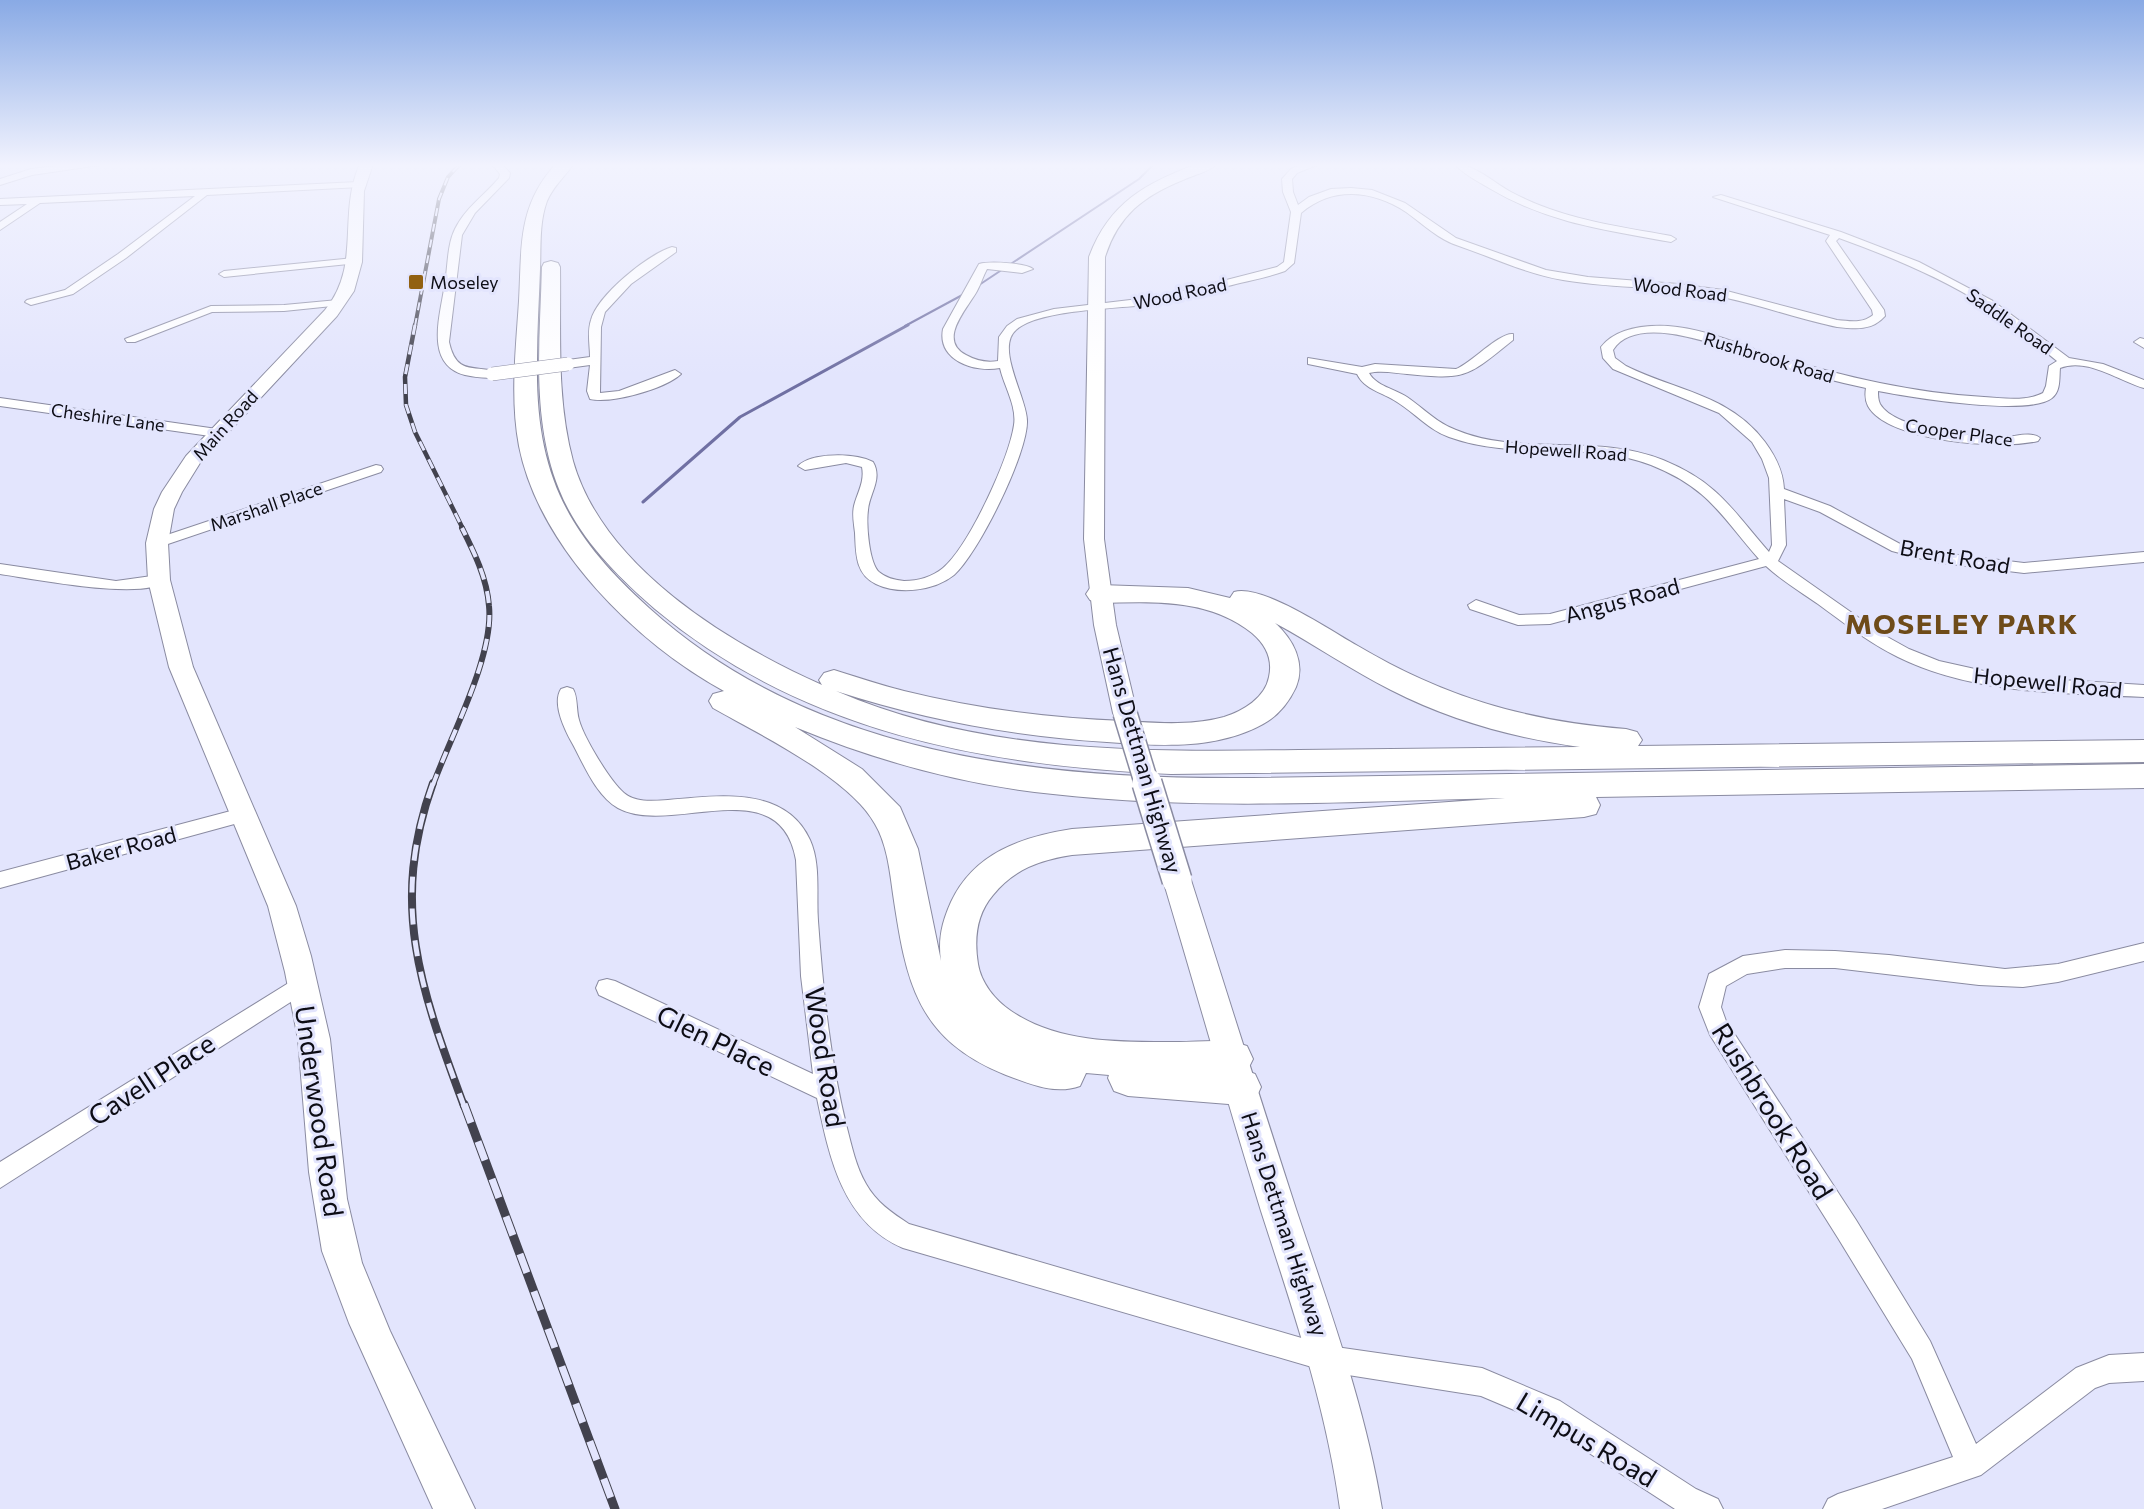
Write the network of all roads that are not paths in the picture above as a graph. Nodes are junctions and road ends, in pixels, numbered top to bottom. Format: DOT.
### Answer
graph roads {
  1 [pos="150,234"];
  2 [pos="355,234"];
  3 [pos="458,234"];
  4 [pos="533,234"];
  5 [pos="552,234"];
  6 [pos="1105,234"];
  7 [pos="1295,234"];
  8 [pos="1444,234"];
  9 [pos="1646,234"];
  10 [pos="1837,234"];
  11 [pos="1838,234"];
  12 [pos="1671,239"];
  13 [pos="672,250"];
  14 [pos="354,261"];
  15 [pos="1028,268"];
  16 [pos="224,274"];
  17 [pos="31,302"];
  18 [pos="338,303"];
  19 [pos="1095,309"];
  20 [pos="1509,337"];
  21 [pos="131,339"];
  22 [pos="596,360"];
  23 [pos="1312,361"];
  24 [pos="2065,361"];
  25 [pos="1004,363"];
  26 [pos="1362,371"];
  27 [pos="675,374"];
  28 [pos="2144,384"];
  29 [pos="1872,386"];
  30 [pos="0,402"];
  31 [pos="217,433"];
  32 [pos="2033,438"];
  33 [pos="805,466"];
  34 [pos="376,469"];
  35 [pos="1778,491"];
  36 [pos="554,513"];
  37 [pos="157,543"];
  38 [pos="2144,557"];
  39 [pos="1769,561"];
  40 [pos="621,563"];
  41 [pos="0,569"];
  42 [pos="159,580"];
  43 [pos="1099,587"];
  44 [pos="1476,605"];
  45 [pos="2144,691"];
  46 [pos="567,693"];
  47 [pos="199,709"];
  48 [pos="2144,751"];
  49 [pos="2007,752"];
  50 [pos="2144,776"];
  51 [pos="1937,778"];
  52 [pos="242,814"];
  53 [pos="0,880"];
  54 [pos="2144,952"];
  55 [pos="303,982"];
  56 [pos="607,988"];
  57 [pos="1237,1073"];
  58 [pos="826,1091"];
  59 [pos="0,1176"];
  60 [pos="1329,1359"];
  61 [pos="2144,1367"];
  62 [pos="1971,1466"];
  63 [pos="454,1509"];
  64 [pos="1361,1509"];
  65 [pos="1708,1509"];
  66 [pos="1838,1509"];
  1 -- 17 [label="street"];
  2 -- 14 [label="main road, Main Road"];
  3 -- 22 [label="street, bridge"];
  4 -- 36 [label="highway"];
  5 -- 40 [label="highway"];
  6 -- 19 [label="main road, Hans Dettman Highway"];
  7 -- 19 [label="street, Wood Road"];
  8 -- 10 [label="street, Wood Road"];
  9 -- 12 [label="street"];
  11 -- 24 [label="street, Saddle Road"];
  13 -- 22 [label="street"];
  14 -- 16 [label="street"];
  14 -- 18 [label="main road, Main Road"];
  15 -- 25 [label="street"];
  18 -- 21 [label="street"];
  18 -- 31 [label="main road, Main Road"];
  19 -- 25 [label="street, Wood Road"];
  19 -- 43 [label="main road, Hans Dettman Highway"];
  20 -- 26 [label="street"];
  22 -- 27 [label="street"];
  23 -- 26 [label="street"];
  24 -- 28 [label="street"];
  24 -- 29 [label="street, Rushbrook Road"];
  25 -- 33 [label="street, Wood Road"];
  26 -- 39 [label="street, Hopewell Road"];
  29 -- 32 [label="street, Cooper Place"];
  29 -- 35 [label="street, Rushbrook Road"];
  30 -- 31 [label="street, Cheshire Lane"];
  31 -- 37 [label="main road, Main Road"];
  34 -- 37 [label="street, Marshall Place"];
  35 -- 38 [label="street, Brent Road"];
  35 -- 39 [label="street"];
  36 -- 51 [label="highway"];
  36 -- 57 [label="highway"];
  37 -- 42 [label="main road, Main Road"];
  39 -- 44 [label="street, Angus Road"];
  39 -- 45 [label="street, Hopewell Road"];
  40 -- 43 [label="highway"];
  40 -- 49 [label="highway"];
  41 -- 42 [label="street"];
  42 -- 47 [label="main road, Main Road"];
  43 -- 49 [label="highway"];
  43 -- 57 [label="main road, Hans Dettman Highway, bridge"];
  46 -- 58 [label="street, Wood Road"];
  47 -- 52 [label="main road, Underwood Road"];
  48 -- 49 [label="highway"];
  50 -- 51 [label="highway"];
  51 -- 57 [label="highway"];
  52 -- 53 [label="street, Baker Road"];
  52 -- 55 [label="main road, Underwood Road"];
  54 -- 62 [label="street, Rushbrook Road"];
  55 -- 59 [label="street, Cavell Place"];
  55 -- 63 [label="main road, Underwood Road"];
  56 -- 58 [label="street, Glen Place"];
  57 -- 60 [label="main road, Hans Dettman Highway"];
  58 -- 60 [label="street, Wood Road"];
  60 -- 64 [label="main road"];
  60 -- 65 [label="street, Limpus Road"];
  61 -- 62 [label="street"];
  62 -- 66 [label="street"];
}
